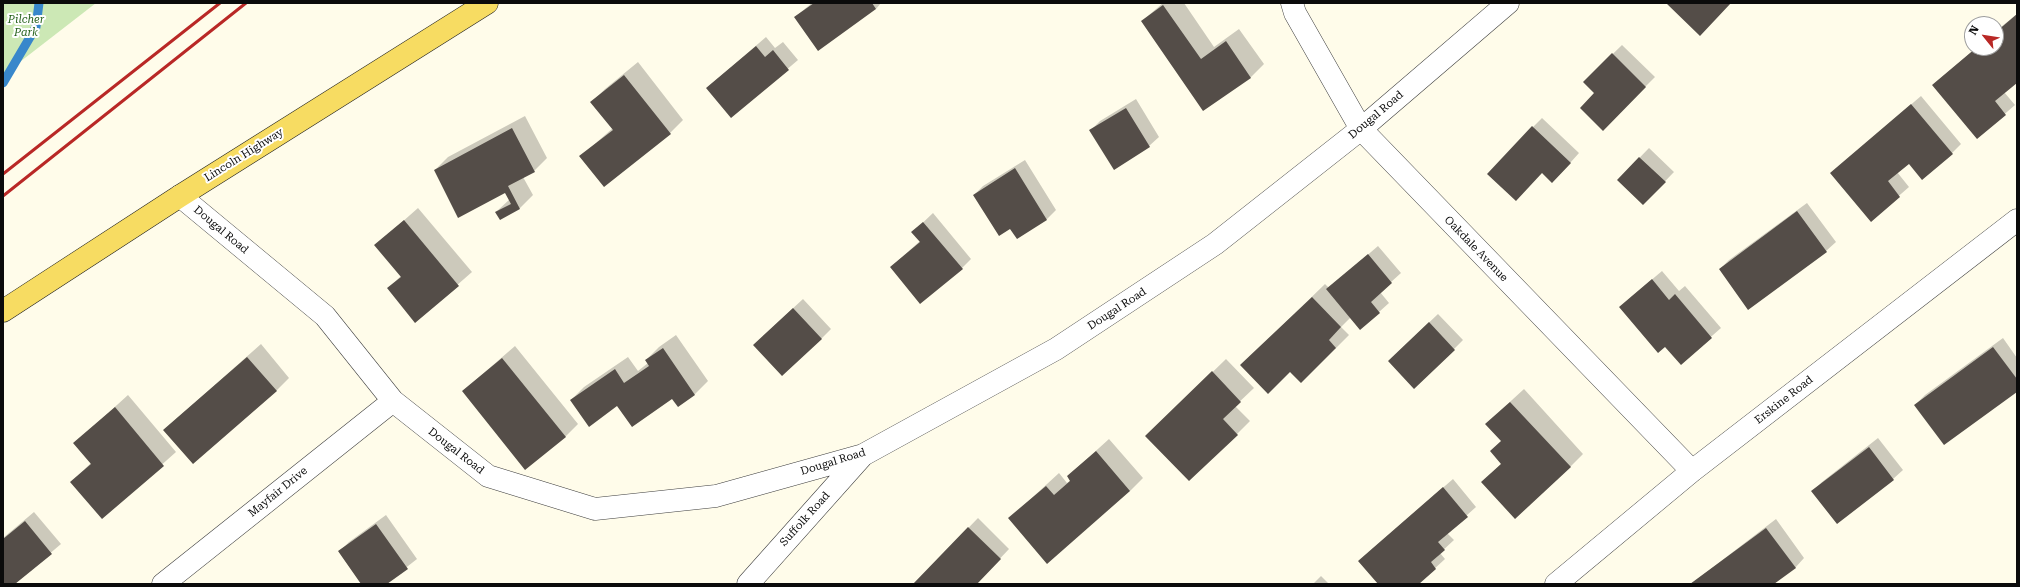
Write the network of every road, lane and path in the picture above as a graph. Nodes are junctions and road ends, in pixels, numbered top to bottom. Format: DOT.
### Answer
graph roads {
  1 [pos="487,3"];
  2 [pos="1292,3"];
  3 [pos="1508,3"];
  4 [pos="1361,129"];
  5 [pos="180,196"];
  6 [pos="2017,220"];
  7 [pos="3,311"];
  8 [pos="393,401"];
  9 [pos="863,455"];
  10 [pos="1692,472"];
  11 [pos="163,584"];
  12 [pos="748,584"];
  13 [pos="1556,584"];
  1 -- 5 [label="main road, Lincoln Highway"];
  2 -- 4 [label="street, Oakdale Avenue"];
  3 -- 4 [label="street, Dougal Road"];
  4 -- 9 [label="street, Dougal Road"];
  4 -- 10 [label="street, Oakdale Avenue"];
  5 -- 7 [label="main road, Lincoln Highway"];
  5 -- 8 [label="street, Dougal Road"];
  6 -- 10 [label="street, Erskine Road"];
  8 -- 9 [label="street, Dougal Road"];
  8 -- 11 [label="street, Mayfair Drive"];
  9 -- 12 [label="street, Suffolk Road"];
  10 -- 13 [label="street, Erskine Road"];
}
